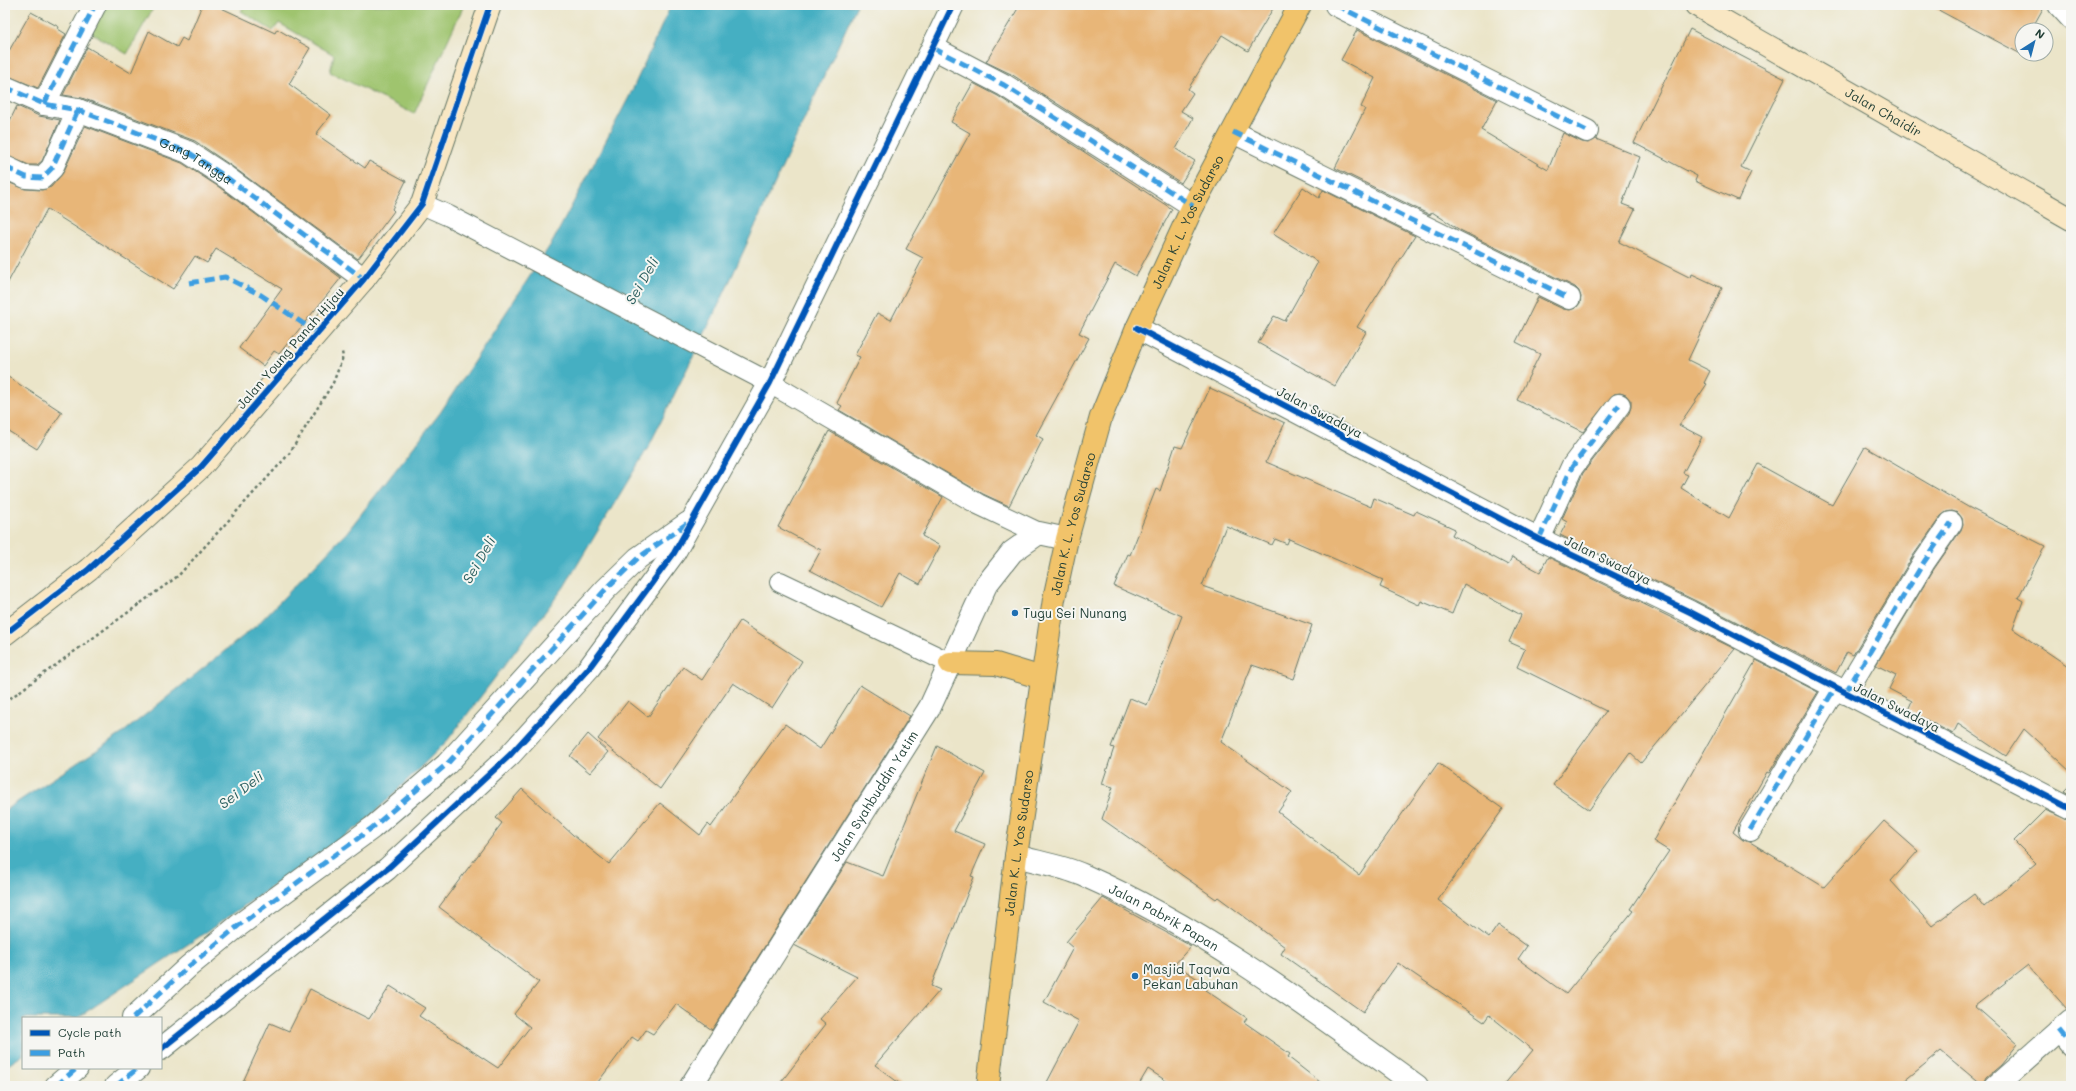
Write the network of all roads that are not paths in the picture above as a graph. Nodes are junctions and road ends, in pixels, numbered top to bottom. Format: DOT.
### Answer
graph roads {
  1 [pos="95,5"];
  2 [pos="490,5"];
  3 [pos="953,5"];
  4 [pos="1300,5"];
  5 [pos="1336,5"];
  6 [pos="1696,5"];
  7 [pos="2059,5"];
  8 [pos="2071,18"];
  9 [pos="933,48"];
  10 [pos="5,87"];
  11 [pos="44,104"];
  12 [pos="78,110"];
  13 [pos="1587,130"];
  14 [pos="1233,132"];
  15 [pos="5,167"];
  16 [pos="422,204"];
  17 [pos="1194,206"];
  18 [pos="2071,219"];
  19 [pos="364,279"];
  20 [pos="1569,298"];
  21 [pos="1137,328"];
  22 [pos="770,383"];
  23 [pos="1619,404"];
  24 [pos="692,520"];
  25 [pos="1952,523"];
  26 [pos="1039,533"];
  27 [pos="1067,539"];
  28 [pos="1539,539"];
  29 [pos="780,582"];
  30 [pos="5,634"];
  31 [pos="950,663"];
  32 [pos="1042,678"];
  33 [pos="1840,690"];
  34 [pos="2071,809"];
  35 [pos="1750,830"];
  36 [pos="1016,856"];
  37 [pos="134,1017"];
  38 [pos="2067,1032"];
  39 [pos="162,1049"];
  40 [pos="76,1069"];
  41 [pos="137,1069"];
  42 [pos="56,1086"];
  43 [pos="116,1086"];
  44 [pos="690,1086"];
  45 [pos="988,1086"];
  46 [pos="1417,1086"];
  47 [pos="1996,1086"];
  1 -- 11 [label="street"];
  2 -- 16 [label="street, Jalan Young Panah Hijau"];
  3 -- 9 [label="street"];
  4 -- 14 [label="highway, Jalan K. L. Yos Sudarso"];
  5 -- 13 [label="street"];
  6 -- 18 [label="street, Jalan Chaidir"];
  7 -- 8 [label="street"];
  9 -- 17 [label="street"];
  9 -- 22 [label="street"];
  10 -- 11 [label="street, Gang Tangga"];
  11 -- 12 [label="street, Gang Tangga"];
  12 -- 15 [label="street"];
  12 -- 19 [label="street, Gang Tangga"];
  14 -- 17 [label="highway, Jalan K. L. Yos Sudarso"];
  14 -- 20 [label="street"];
  16 -- 19 [label="street, Jalan Young Panah Hijau"];
  16 -- 22 [label="lane"];
  17 -- 21 [label="highway, Jalan K. L. Yos Sudarso"];
  19 -- 30 [label="street, Jalan Young Panah Hijau"];
  21 -- 27 [label="highway, Jalan K. L. Yos Sudarso"];
  21 -- 28 [label="street, Jalan Swadaya"];
  22 -- 24 [label="street"];
  22 -- 26 [label="lane"];
  23 -- 28 [label="street"];
  24 -- 37 [label="street"];
  24 -- 39 [label="street"];
  25 -- 33 [label="street"];
  26 -- 27 [label="street"];
  26 -- 31 [label="street, Jalan Syahbuddin Yatim"];
  27 -- 32 [label="highway, Jalan K. L. Yos Sudarso"];
  28 -- 33 [label="street, Jalan Swadaya"];
  29 -- 31 [label="lane"];
  31 -- 32 [label="highway"];
  31 -- 44 [label="street, Jalan Syahbuddin Yatim"];
  32 -- 36 [label="highway, Jalan K. L. Yos Sudarso"];
  33 -- 34 [label="street, Jalan Swadaya"];
  33 -- 35 [label="street"];
  36 -- 45 [label="highway, Jalan K. L. Yos Sudarso"];
  36 -- 46 [label="street, Jalan Pabrik Papan"];
  38 -- 47 [label="street"];
  40 -- 42 [label="street"];
  41 -- 43 [label="street"];
}
